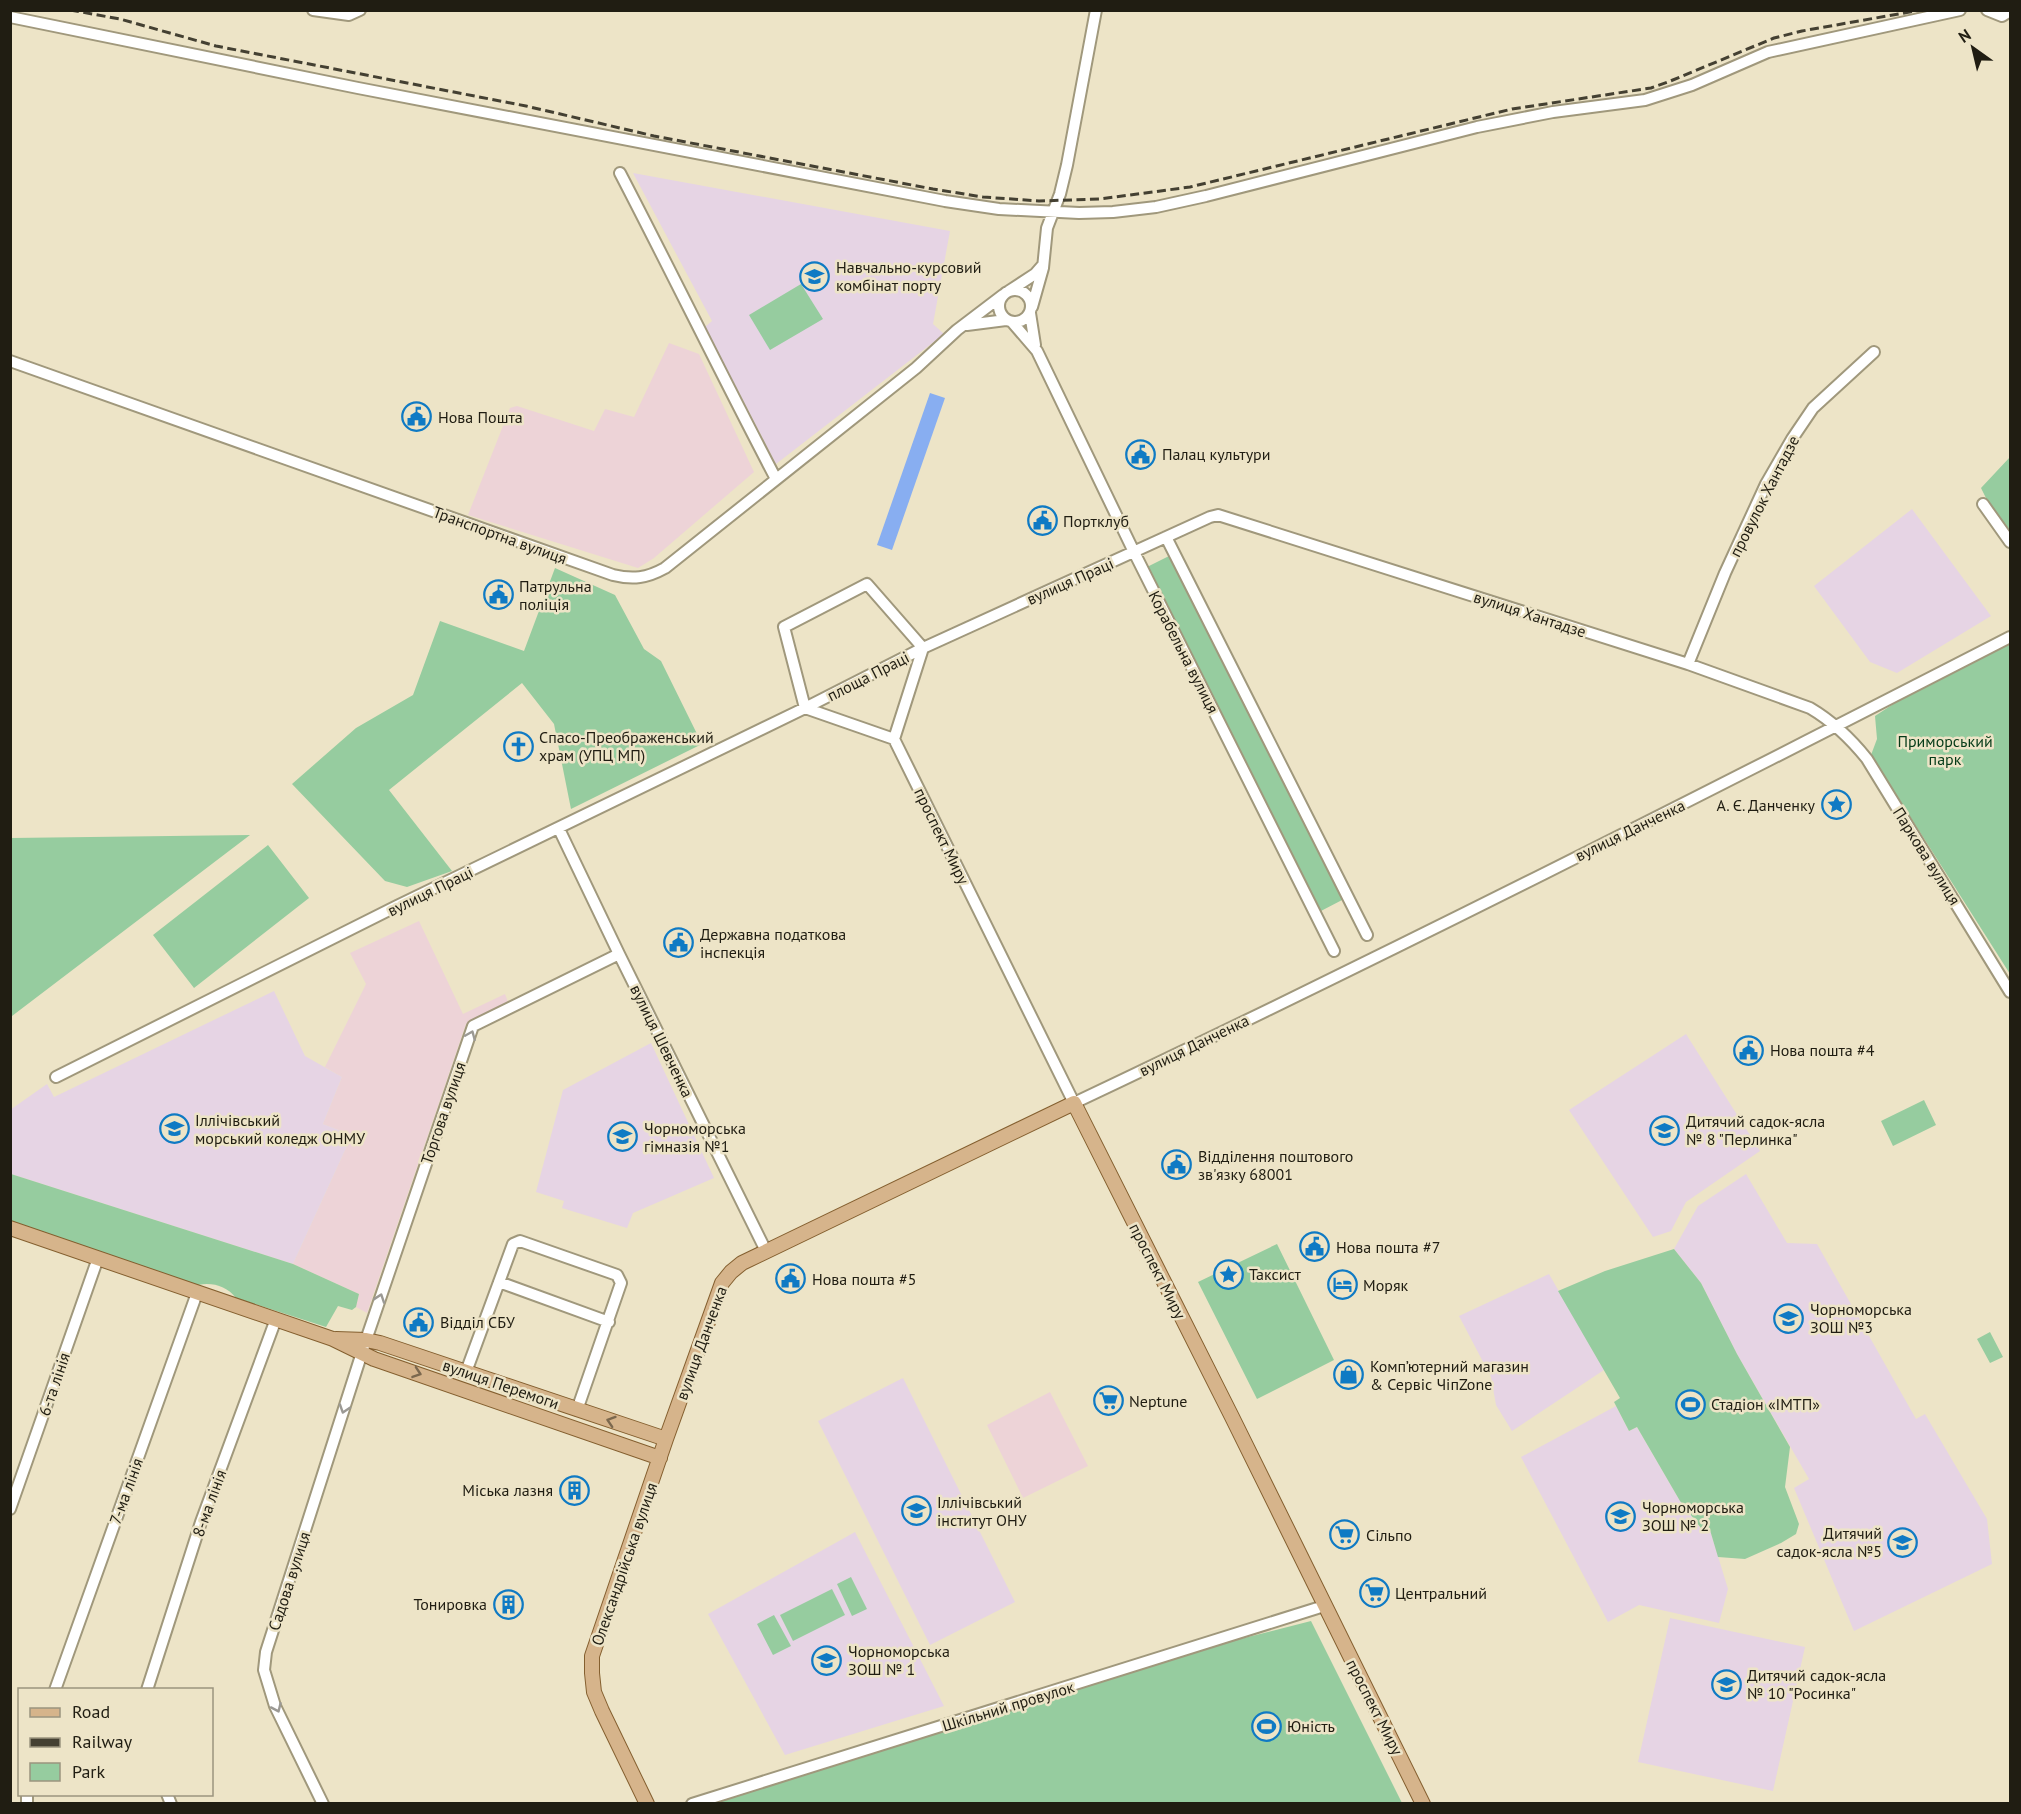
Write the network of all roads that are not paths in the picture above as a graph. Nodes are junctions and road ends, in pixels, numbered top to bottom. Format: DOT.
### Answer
graph roads {
  1 [pos="313,10"];
  2 [pos="360,10"];
  3 [pos="1096,10"];
  4 [pos="1960,10"];
  5 [pos="1987,10"];
  6 [pos="2010,11"];
  7 [pos="10,17"];
  8 [pos="620,173"];
  9 [pos="1053,212"];
  10 [pos="1044,260"];
  11 [pos="1005,293"];
  12 [pos="1031,310"];
  13 [pos="1009,321"];
  14 [pos="961,328"];
  15 [pos="1037,351"];
  16 [pos="1874,352"];
  17 [pos="10,361"];
  18 [pos="776,479"];
  19 [pos="1983,504"];
  20 [pos="1218,515"];
  21 [pos="1166,537"];
  22 [pos="2010,543"];
  23 [pos="1134,552"];
  24 [pos="2010,637"];
  25 [pos="923,648"];
  26 [pos="1688,664"];
  27 [pos="805,708"];
  28 [pos="1835,727"];
  29 [pos="894,739"];
  30 [pos="559,829"];
  31 [pos="1367,935"];
  32 [pos="1334,951"];
  33 [pos="619,954"];
  34 [pos="2010,992"];
  35 [pos="56,1077"];
  36 [pos="1074,1103"];
  37 [pos="10,1228"];
  38 [pos="766,1251"];
  39 [pos="98,1258"];
  40 [pos="499,1282"];
  41 [pos="197,1293"];
  42 [pos="276,1319"];
  43 [pos="609,1322"];
  44 [pos="364,1347"];
  45 [pos="466,1372"];
  46 [pos="577,1410"];
  47 [pos="666,1439"];
  48 [pos="660,1458"];
  49 [pos="10,1509"];
  50 [pos="1324,1606"];
  51 [pos="55,1688"];
  52 [pos="147,1688"];
  53 [pos="323,1803"];
  54 [pos="648,1803"];
  55 [pos="692,1803"];
  56 [pos="1423,1803"];
  1 -- 2 [label="street"];
  3 -- 9 [label="street"];
  4 -- 9 [label="street"];
  5 -- 6 [label="street"];
  7 -- 9 [label="street"];
  8 -- 18 [label="street"];
  9 -- 10 [label="street"];
  10 -- 11 [label="street, Транспортна вулиця"];
  10 -- 12 [label="street"];
  11 -- 12 [label="street"];
  11 -- 13 [label="street"];
  11 -- 14 [label="street, Транспортна вулиця"];
  12 -- 13 [label="street"];
  12 -- 15 [label="street"];
  13 -- 14 [label="street, Транспортна вулиця"];
  13 -- 15 [label="street"];
  14 -- 18 [label="street, Транспортна вулиця"];
  15 -- 23 [label="street, Корабельна вулиця"];
  16 -- 26 [label="street, провулок Хантадзе"];
  17 -- 18 [label="street, Транспортна вулиця"];
  19 -- 22 [label="street"];
  20 -- 21 [label="street, вулиця Праці"];
  20 -- 26 [label="street, вулиця Хантадзе"];
  21 -- 23 [label="street, вулиця Праці"];
  21 -- 31 [label="street"];
  23 -- 25 [label="street, вулиця Праці"];
  23 -- 32 [label="street, Корабельна вулиця"];
  24 -- 28 [label="street, вулиця Данченка"];
  25 -- 27 [label="street, площа Праці"];
  25 -- 27 [label="street"];
  25 -- 29 [label="street, площа Праці"];
  26 -- 28 [label="street, вулиця Хантадзе"];
  27 -- 29 [label="street, площа Праці"];
  27 -- 30 [label="street, вулиця Праці"];
  28 -- 34 [label="street, Паркова вулиця"];
  28 -- 36 [label="street, вулиця Данченка"];
  29 -- 36 [label="street, проспект Миру"];
  30 -- 33 [label="street, вулиця Шевченка"];
  30 -- 35 [label="street, вулиця Праці"];
  33 -- 38 [label="street, вулиця Шевченка"];
  44 -- 33 [label="street, Торгова вулиця, one-way"];
  36 -- 38 [label="main road, вулиця Данченка"];
  36 -- 50 [label="main road, проспект Миру"];
  37 -- 39 [label="main road, вулиця Перемоги"];
  38 -- 47 [label="main road, вулиця Данченка"];
  39 -- 41 [label="main road, вулиця Перемоги"];
  39 -- 49 [label="street, 6-та лінія"];
  40 -- 43 [label="street"];
  40 -- 43 [label="street"];
  40 -- 45 [label="street"];
  41 -- 42 [label="main road, вулиця Перемоги"];
  41 -- 51 [label="street, 7-ма лінія"];
  42 -- 44 [label="main road, вулиця Перемоги"];
  42 -- 52 [label="street, 8-ма лінія"];
  43 -- 46 [label="street"];
  44 -- 45 [label="main road, вулиця Перемоги"];
  44 -- 48 [label="main road, вулиця Перемоги, one-way"];
  44 -- 53 [label="street, Садова вулиця, one-way"];
  45 -- 46 [label="main road, вулиця Перемоги"];
  47 -- 46 [label="main road, вулиця Перемоги, one-way"];
  47 -- 48 [label="main road, вулиця Данченка"];
  48 -- 54 [label="main road, Олександрійська вулиця"];
  50 -- 55 [label="street, Шкільний провулок"];
  50 -- 56 [label="main road, проспект Миру"];
}
